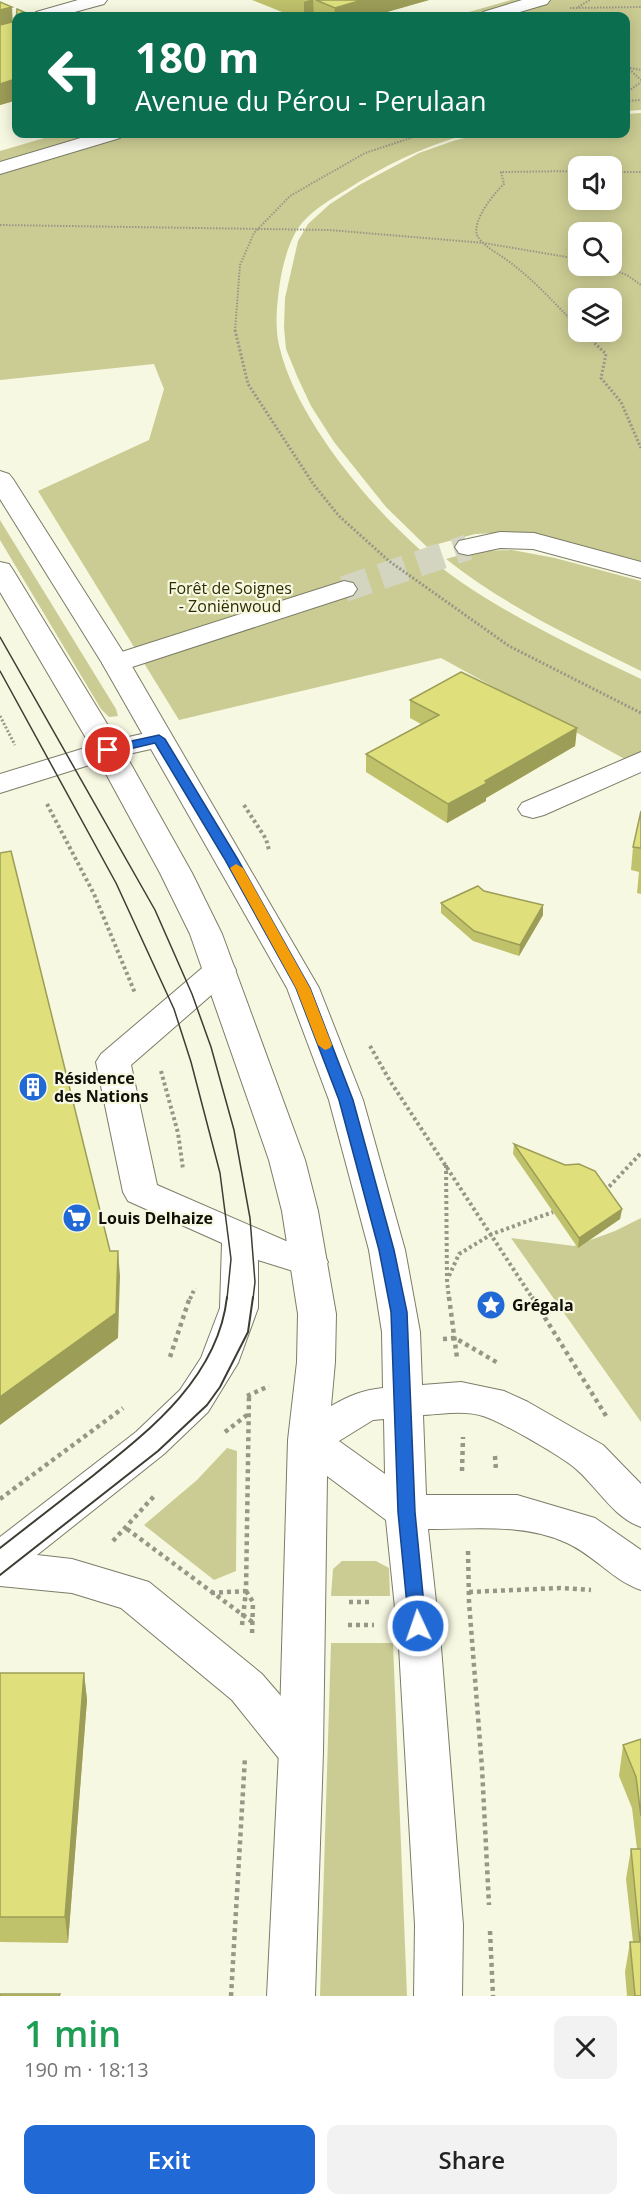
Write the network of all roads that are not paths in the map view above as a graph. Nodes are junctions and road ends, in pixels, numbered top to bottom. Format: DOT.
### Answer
graph roads {
  1 [pos="98,0"];
  2 [pos="541,0"];
  3 [pos="56,12"];
  4 [pos="502,12"];
  5 [pos="100,138"];
  6 [pos="0,168"];
  7 [pos="0,479"];
  8 [pos="468,547"];
  9 [pos="0,570"];
  10 [pos="641,570"];
  11 [pos="344,589"];
  12 [pos="116,663"];
  13 [pos="159,739"];
  14 [pos="108,750"];
  15 [pos="641,761"];
  16 [pos="0,784"];
  17 [pos="533,809"];
  18 [pos="220,970"];
  19 [pos="240,1237"];
  20 [pos="309,1262"];
  21 [pos="403,1402"];
  22 [pos="308,1440"];
  23 [pos="641,1510"];
  24 [pos="406,1512"];
  25 [pos="0,1561"];
  26 [pos="0,1569"];
  27 [pos="641,1573"];
  28 [pos="301,1752"];
  29 [pos="291,1996"];
  30 [pos="438,1996"];
  1 -- 3 [label="main road"];
  2 -- 4 [label="main road"];
  5 -- 6 [label="main road"];
  7 -- 12 [label="main road"];
  8 -- 10 [label="main road"];
  9 -- 14 [label="main road"];
  11 -- 12 [label="main road"];
  12 -- 13 [label="main road"];
  13 -- 14 [label="main road"];
  13 -- 21 [label="main road"];
  14 -- 16 [label="main road"];
  14 -- 18 [label="main road"];
  15 -- 17 [label="main road"];
  18 -- 19 [label="main road"];
  18 -- 20 [label="main road"];
  19 -- 20 [label="main road"];
  19 -- 25 [label="main road"];
  20 -- 22 [label="main road"];
  21 -- 22 [label="main road"];
  21 -- 23 [label="main road"];
  21 -- 24 [label="main road"];
  22 -- 24 [label="main road"];
  22 -- 28 [label="main road"];
  24 -- 27 [label="main road"];
  24 -- 30 [label="main road"];
  26 -- 28 [label="main road"];
  28 -- 29 [label="main road"];
}
